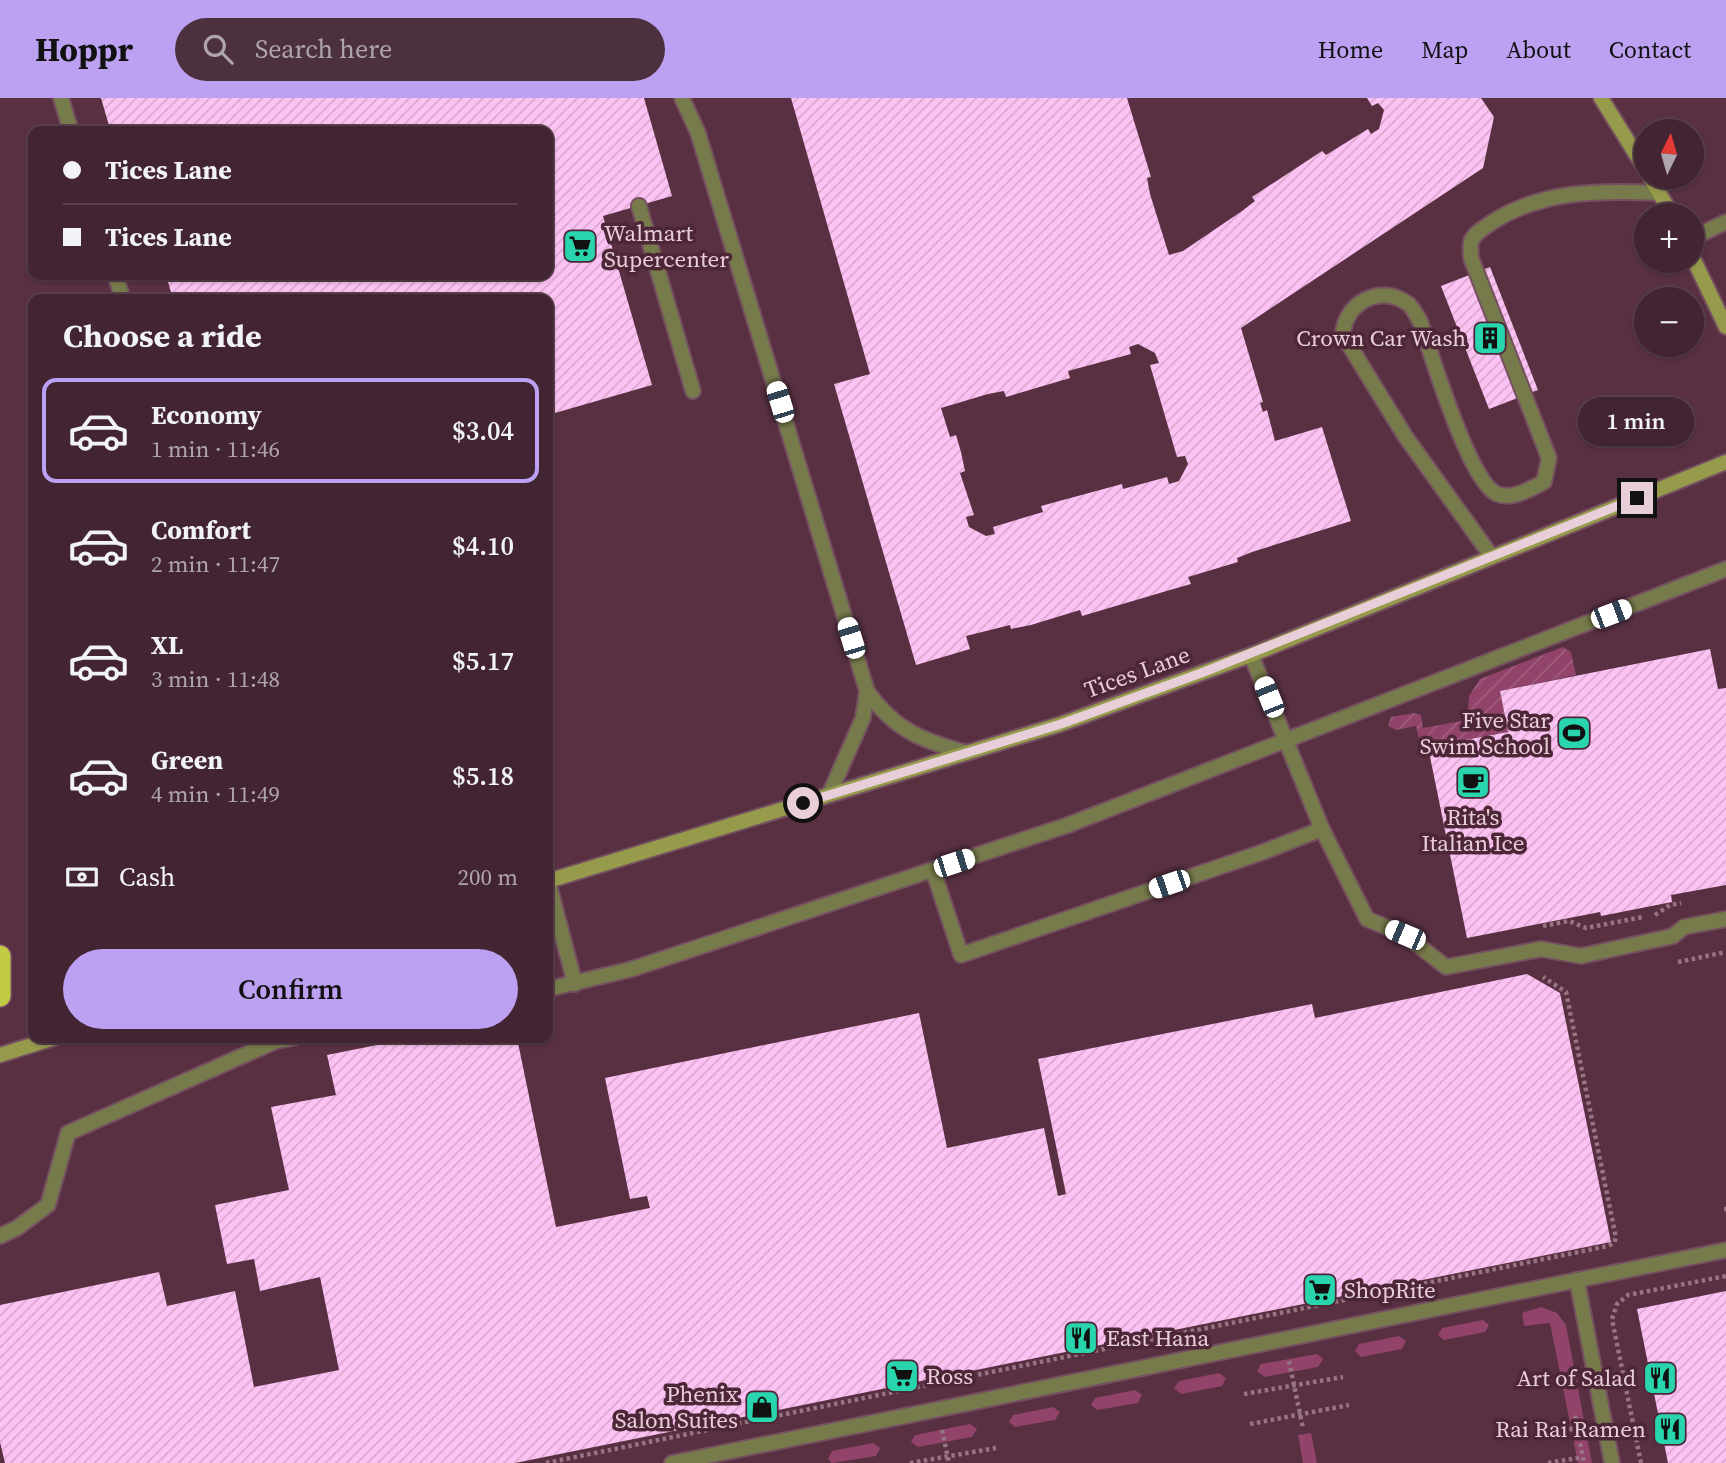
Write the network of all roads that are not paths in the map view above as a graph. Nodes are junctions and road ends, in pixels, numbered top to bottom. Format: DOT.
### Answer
graph roads {
  1 [pos="61,98"];
  2 [pos="682,98"];
  3 [pos="1601,98"];
  4 [pos="69,126"];
  5 [pos="1634,151"];
  6 [pos="1658,189"];
  7 [pos="1660,193"];
  8 [pos="1665,203"];
  9 [pos="639,206"];
  10 [pos="1726,222"];
  11 [pos="1704,232"];
  12 [pos="1700,273"];
  13 [pos="1726,327"];
  14 [pos="693,391"];
  15 [pos="1726,462"];
  16 [pos="1492,556"];
  17 [pos="1726,569"];
  18 [pos="1251,654"];
  19 [pos="867,691"];
  20 [pos="1287,740"];
  21 [pos="967,753"];
  22 [pos="829,795"];
  23 [pos="1322,829"];
  24 [pos="933,870"];
  25 [pos="553,879"];
  26 [pos="553,900"];
  27 [pos="1726,919"];
  28 [pos="0,956"];
  29 [pos="575,984"];
  30 [pos="553,988"];
  31 [pos="0,996"];
  32 [pos="38,1043"];
  33 [pos="271,1043"];
  34 [pos="0,1055"];
  35 [pos="0,1236"];
  36 [pos="1726,1250"];
  37 [pos="1577,1280"];
  38 [pos="672,1463"];
  39 [pos="1612,1463"];
  1 -- 4 [label="lane"];
  2 -- 19 [label="lane"];
  3 -- 5 [label="street"];
  6 -- 7 [label="street"];
  7 -- 8 [label="street"];
  7 -- 16 [label="lane"];
  9 -- 14 [label="lane"];
  10 -- 11 [label="lane"];
  12 -- 13 [label="street"];
  15 -- 16 [label="street, Tices Lane"];
  16 -- 18 [label="street, Tices Lane"];
  17 -- 20 [label="lane"];
  18 -- 20 [label="lane"];
  18 -- 21 [label="street, Tices Lane"];
  19 -- 21 [label="lane"];
  19 -- 22 [label="lane"];
  20 -- 23 [label="lane"];
  20 -- 24 [label="lane"];
  21 -- 22 [label="street, Tices Lane"];
  22 -- 25 [label="street, Tices Lane"];
  23 -- 24 [label="lane"];
  23 -- 27 [label="lane"];
  24 -- 29 [label="lane"];
  26 -- 29 [label="lane"];
  28 -- 31 [label="highway"];
  29 -- 30 [label="lane"];
  32 -- 34 [label="street"];
  33 -- 35 [label="lane"];
  36 -- 37 [label="lane"];
  37 -- 38 [label="lane"];
  37 -- 39 [label="lane"];
}
